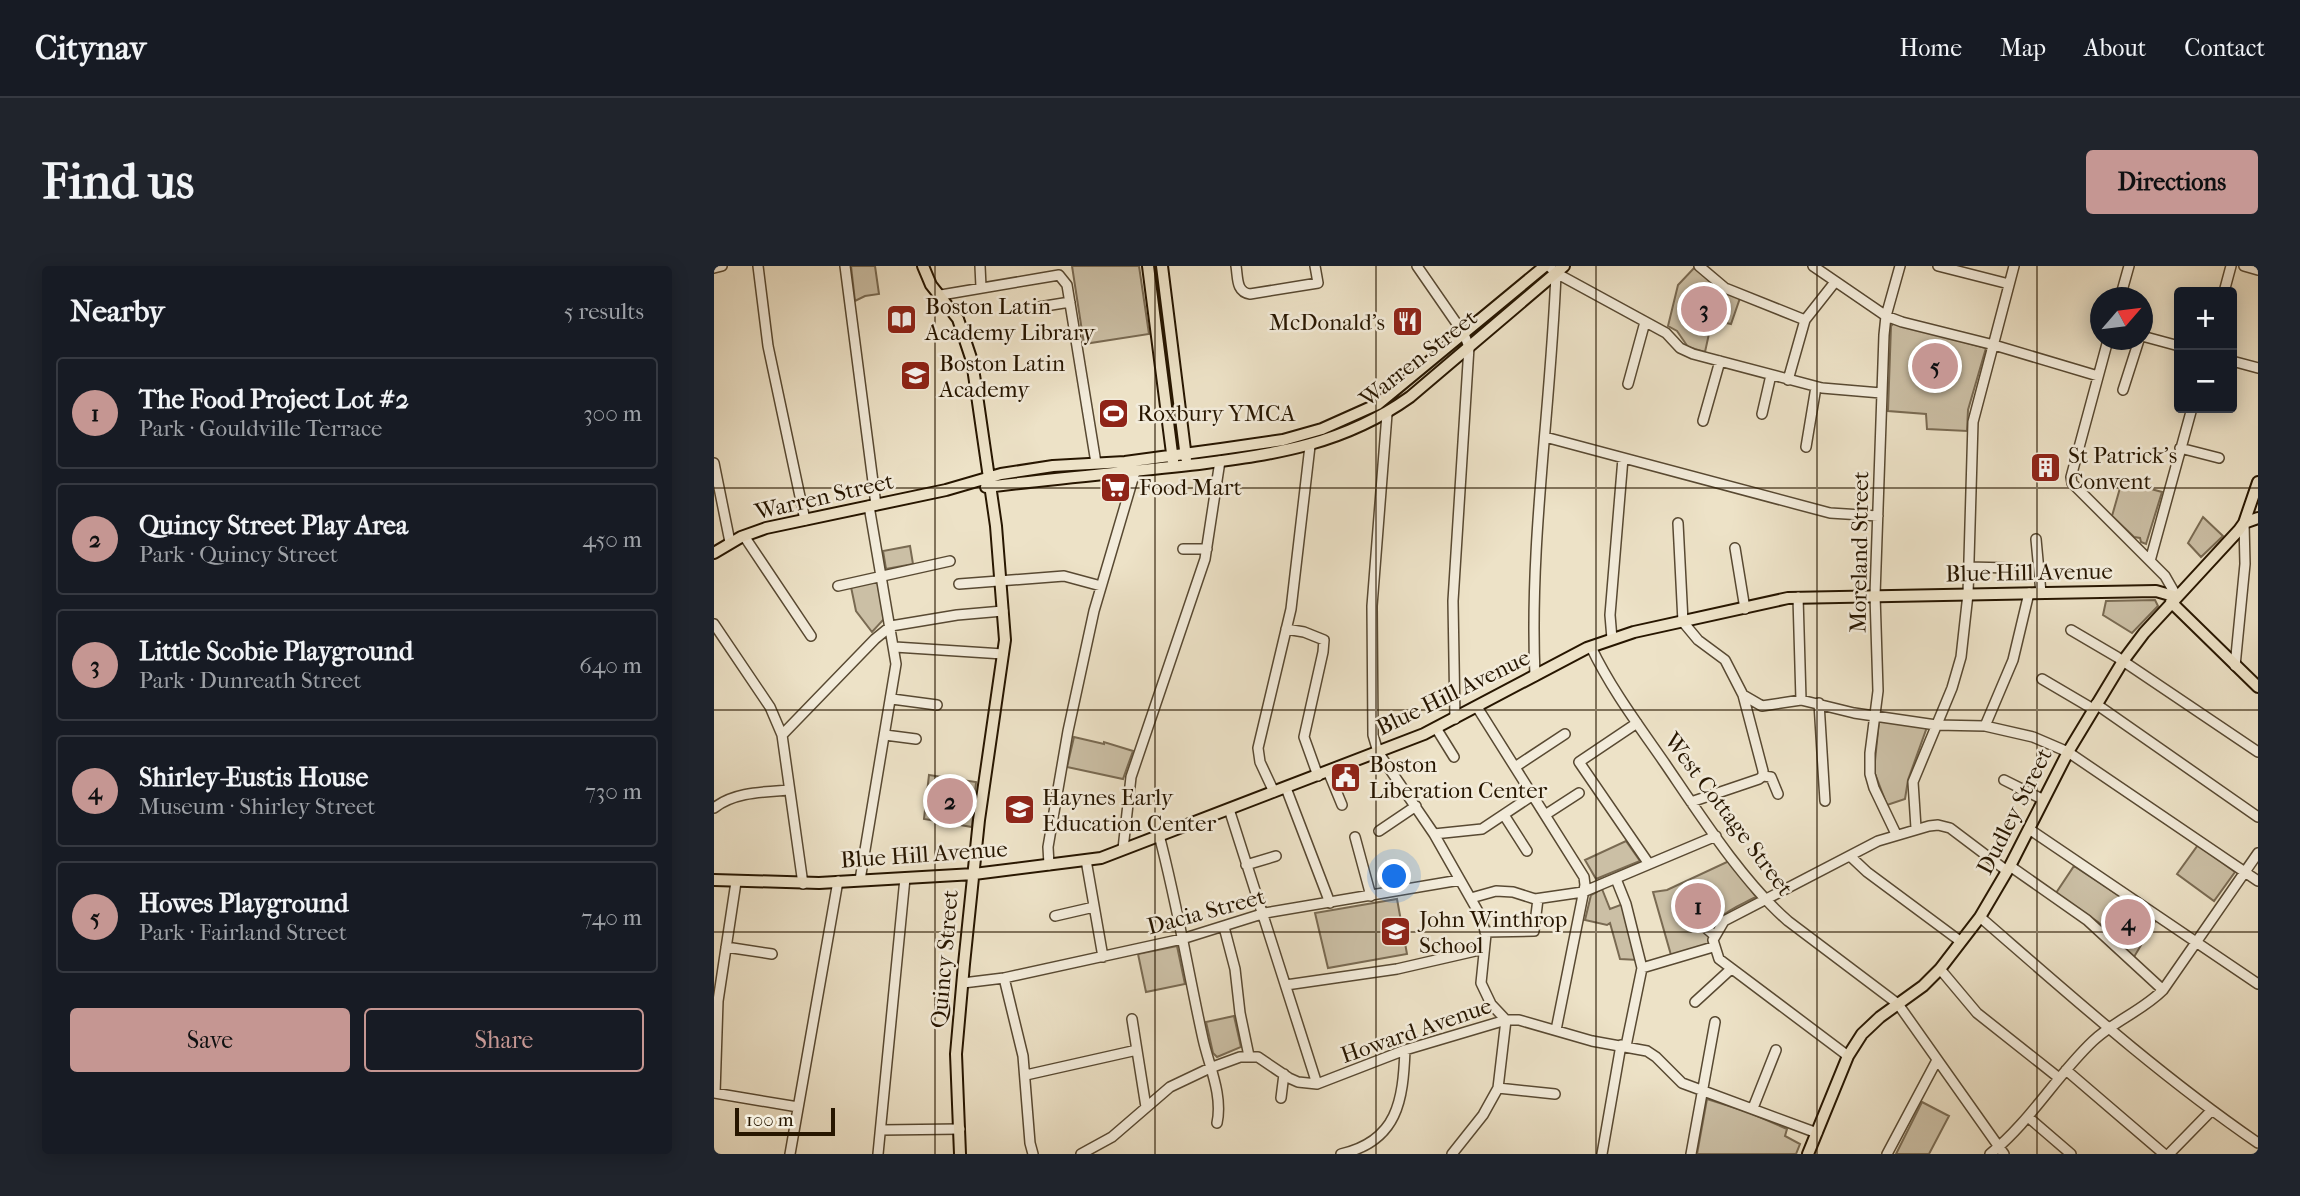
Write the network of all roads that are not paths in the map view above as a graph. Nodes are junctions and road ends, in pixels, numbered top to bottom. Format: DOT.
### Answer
graph roads {
  1 [pos="722,266"];
  2 [pos="758,266"];
  3 [pos="845,266"];
  4 [pos="923,266"];
  5 [pos="979,266"];
  6 [pos="1149,266"];
  7 [pos="1162,266"];
  8 [pos="1236,266"];
  9 [pos="1315,266"];
  10 [pos="1417,266"];
  11 [pos="1699,266"];
  12 [pos="1813,266"];
  13 [pos="1900,266"];
  14 [pos="1938,266"];
  15 [pos="2014,266"];
  16 [pos="2129,266"];
  17 [pos="2231,266"];
  18 [pos="2244,266"];
  19 [pos="714,268"];
  20 [pos="1553,268"];
  21 [pos="2258,270"];
  22 [pos="1058,271"];
  23 [pos="1835,282"];
  24 [pos="2009,284"];
  25 [pos="981,287"];
  26 [pos="2123,287"];
  27 [pos="2225,287"];
  28 [pos="941,295"];
  29 [pos="1070,302"];
  30 [pos="1039,307"];
  31 [pos="1886,316"];
  32 [pos="1805,320"];
  33 [pos="1645,322"];
  34 [pos="1464,334"];
  35 [pos="2153,341"];
  36 [pos="1994,345"];
  37 [pos="2174,345"];
  38 [pos="1469,348"];
  39 [pos="2105,350"];
  40 [pos="2137,350"];
  41 [pos="1720,361"];
  42 [pos="2237,362"];
  43 [pos="2258,368"];
  44 [pos="1772,375"];
  45 [pos="2098,376"];
  46 [pos="1788,380"];
  47 [pos="1628,384"];
  48 [pos="1816,387"];
  49 [pos="2123,390"];
  50 [pos="1881,393"];
  51 [pos="2190,413"];
  52 [pos="1387,414"];
  53 [pos="1762,414"];
  54 [pos="1703,421"];
  55 [pos="1545,437"];
  56 [pos="1310,446"];
  57 [pos="1806,447"];
  58 [pos="2180,448"];
  59 [pos="1623,458"];
  60 [pos="2219,458"];
  61 [pos="1186,459"];
  62 [pos="1173,461"];
  63 [pos="1220,461"];
  64 [pos="714,463"];
  65 [pos="1096,463"];
  66 [pos="1135,472"];
  67 [pos="989,482"];
  68 [pos="2258,482"];
  69 [pos="872,506"];
  70 [pos="1878,516"];
  71 [pos="2258,518"];
  72 [pos="805,520"];
  73 [pos="1678,523"];
  74 [pos="2244,523"];
  75 [pos="744,536"];
  76 [pos="2036,539"];
  77 [pos="730,542"];
  78 [pos="1735,548"];
  79 [pos="1183,549"];
  80 [pos="1207,549"];
  81 [pos="714,553"];
  82 [pos="950,561"];
  83 [pos="2150,561"];
  84 [pos="1968,567"];
  85 [pos="2010,568"];
  86 [pos="882,576"];
  87 [pos="1000,580"];
  88 [pos="959,584"];
  89 [pos="838,586"];
  90 [pos="1101,586"];
  91 [pos="2028,593"];
  92 [pos="2040,593"];
  93 [pos="1968,594"];
  94 [pos="1875,595"];
  95 [pos="1798,597"];
  96 [pos="2174,600"];
  97 [pos="1745,609"];
  98 [pos="1003,611"];
  99 [pos="1683,622"];
  100 [pos="714,624"];
  101 [pos="891,626"];
  102 [pos="1286,629"];
  103 [pos="2071,630"];
  104 [pos="811,636"];
  105 [pos="1612,639"];
  106 [pos="895,647"];
  107 [pos="1591,647"];
  108 [pos="1003,654"];
  109 [pos="2123,661"];
  110 [pos="2235,666"];
  111 [pos="1535,676"];
  112 [pos="2042,679"];
  113 [pos="2258,687"];
  114 [pos="1744,695"];
  115 [pos="892,699"];
  116 [pos="1801,700"];
  117 [pos="1819,703"];
  118 [pos="937,705"];
  119 [pos="1477,707"];
  120 [pos="2094,707"];
  121 [pos="1875,714"];
  122 [pos="1455,719"];
  123 [pos="1637,723"];
  124 [pos="1936,725"];
  125 [pos="1985,726"];
  126 [pos="1436,729"];
  127 [pos="1565,734"];
  128 [pos="782,735"];
  129 [pos="885,735"];
  130 [pos="916,739"];
  131 [pos="1378,752"];
  132 [pos="2068,752"];
  133 [pos="2258,752"];
  134 [pos="1454,757"];
  135 [pos="1515,767"];
  136 [pos="1323,774"];
  137 [pos="1763,776"];
  138 [pos="2004,780"];
  139 [pos="1286,788"];
  140 [pos="789,790"];
  141 [pos="1273,792"];
  142 [pos="1579,793"];
  143 [pos="1778,794"];
  144 [pos="1533,795"];
  145 [pos="2042,799"];
  146 [pos="1825,801"];
  147 [pos="1691,802"];
  148 [pos="1342,805"];
  149 [pos="1416,806"];
  150 [pos="714,808"];
  151 [pos="1230,809"];
  152 [pos="1504,815"];
  153 [pos="1545,815"];
  154 [pos="2258,817"];
  155 [pos="1916,828"];
  156 [pos="2029,829"];
  157 [pos="1379,831"];
  158 [pos="1434,834"];
  159 [pos="1896,834"];
  160 [pos="1159,835"];
  161 [pos="1716,836"];
  162 [pos="1355,837"];
  163 [pos="1123,849"];
  164 [pos="1527,851"];
  165 [pos="2258,853"];
  166 [pos="1276,856"];
  167 [pos="1850,856"];
  168 [pos="1086,860"];
  169 [pos="1649,864"];
  170 [pos="1049,865"];
  171 [pos="1246,865"];
  172 [pos="2009,868"];
  173 [pos="2245,872"];
  174 [pos="974,874"];
  175 [pos="905,878"];
  176 [pos="1616,879"];
  177 [pos="714,880"];
  178 [pos="860,880"];
  179 [pos="1460,880"];
  180 [pos="838,881"];
  181 [pos="2258,881"];
  182 [pos="736,882"];
  183 [pos="803,884"];
  184 [pos="1583,891"];
  185 [pos="1371,896"];
  186 [pos="1471,898"];
  187 [pos="1538,899"];
  188 [pos="1766,900"];
  189 [pos="1330,903"];
  190 [pos="1684,904"];
  191 [pos="1094,907"];
  192 [pos="1263,913"];
  193 [pos="1055,916"];
  194 [pos="1980,916"];
  195 [pos="1224,926"];
  196 [pos="1485,932"];
  197 [pos="1714,935"];
  198 [pos="1182,939"];
  199 [pos="1960,941"];
  200 [pos="2196,943"];
  201 [pos="726,947"];
  202 [pos="1713,947"];
  203 [pos="1484,949"];
  204 [pos="772,954"];
  205 [pos="1103,957"];
  206 [pos="1642,968"];
  207 [pos="1731,969"];
  208 [pos="1940,969"];
  209 [pos="1004,978"];
  210 [pos="963,982"];
  211 [pos="2258,984"];
  212 [pos="1286,985"];
  213 [pos="2163,990"];
  214 [pos="1695,1002"];
  215 [pos="1898,1004"];
  216 [pos="1132,1019"];
  217 [pos="1506,1020"];
  218 [pos="1715,1022"];
  219 [pos="2109,1027"];
  220 [pos="1556,1030"];
  221 [pos="1624,1045"];
  222 [pos="1137,1050"];
  223 [pos="1405,1050"];
  224 [pos="1776,1050"];
  225 [pos="1249,1056"];
  226 [pos="1849,1056"];
  227 [pos="1937,1060"];
  228 [pos="1210,1068"];
  229 [pos="2066,1070"];
  230 [pos="1283,1074"];
  231 [pos="1026,1075"];
  232 [pos="2059,1079"];
  233 [pos="1317,1084"];
  234 [pos="1498,1088"];
  235 [pos="1702,1092"];
  236 [pos="715,1093"];
  237 [pos="1555,1094"];
  238 [pos="1281,1098"];
  239 [pos="798,1107"];
  240 [pos="1146,1107"];
  241 [pos="1753,1108"];
  242 [pos="2211,1111"];
  243 [pos="2028,1117"];
  244 [pos="1217,1123"];
  245 [pos="960,1129"];
  246 [pos="881,1130"];
  247 [pos="1817,1133"];
  248 [pos="2258,1143"];
  249 [pos="2002,1150"];
  250 [pos="1092,1152"];
  251 [pos="790,1154"];
  252 [pos="878,1154"];
  253 [pos="960,1154"];
  254 [pos="1033,1154"];
  255 [pos="1081,1154"];
  256 [pos="1341,1154"];
  257 [pos="1452,1154"];
  258 [pos="1602,1154"];
  259 [pos="1691,1154"];
  260 [pos="1808,1154"];
  261 [pos="1887,1154"];
  262 [pos="1990,1154"];
  263 [pos="2071,1154"];
  264 [pos="2164,1154"];
  265 [pos="2169,1154"];
  1 -- 19 [label="street"];
  2 -- 72 [label="street"];
  3 -- 69 [label="street"];
  4 -- 28 [label="main road, Quincy Street"];
  5 -- 25 [label="street"];
  6 -- 62 [label="main road"];
  7 -- 61 [label="main road"];
  8 -- 9 [label="street"];
  10 -- 34 [label="street"];
  11 -- 32 [label="street"];
  12 -- 23 [label="street"];
  13 -- 31 [label="street, Moreland Street"];
  14 -- 24 [label="street"];
  15 -- 24 [label="street"];
  16 -- 26 [label="street"];
  17 -- 27 [label="street"];
  18 -- 21 [label="street"];
  20 -- 33 [label="street"];
  20 -- 34 [label="main road, Warren Street"];
  20 -- 38 [label="main road, Warren Street"];
  20 -- 55 [label="street"];
  22 -- 25 [label="street"];
  22 -- 29 [label="street"];
  23 -- 31 [label="street"];
  23 -- 32 [label="street"];
  24 -- 36 [label="street"];
  25 -- 28 [label="street"];
  28 -- 67 [label="main road, Quincy Street"];
  29 -- 30 [label="street"];
  29 -- 65 [label="street"];
  31 -- 36 [label="street"];
  31 -- 50 [label="street, Moreland Street"];
  32 -- 46 [label="street"];
  33 -- 41 [label="street"];
  33 -- 47 [label="street"];
  34 -- 38 [label="street"];
  34 -- 61 [label="main road, Warren Street"];
  35 -- 37 [label="street"];
  36 -- 45 [label="street"];
  36 -- 84 [label="street"];
  38 -- 52 [label="main road, Warren Street"];
  38 -- 122 [label="street"];
  39 -- 45 [label="street"];
  40 -- 49 [label="street"];
  41 -- 44 [label="street"];
  41 -- 54 [label="street"];
  42 -- 43 [label="street"];
  44 -- 46 [label="street"];
  44 -- 53 [label="street"];
  45 -- 83 [label="street"];
  46 -- 48 [label="street"];
  48 -- 50 [label="street"];
  48 -- 57 [label="street"];
  50 -- 70 [label="street, Moreland Street"];
  51 -- 58 [label="street"];
  52 -- 56 [label="main road, Warren Street"];
  52 -- 131 [label="street"];
  55 -- 59 [label="street"];
  55 -- 111 [label="street"];
  56 -- 63 [label="main road, Warren Street"];
  56 -- 102 [label="street"];
  58 -- 60 [label="street"];
  58 -- 83 [label="street"];
  59 -- 70 [label="street"];
  59 -- 105 [label="street"];
  61 -- 62 [label="main road, Warren Street"];
  61 -- 63 [label="main road, Warren Street"];
  62 -- 65 [label="main road, Warren Street"];
  62 -- 66 [label="main road, Warren Street"];
  63 -- 80 [label="street"];
  64 -- 77 [label="street"];
  65 -- 67 [label="main road, Warren Street"];
  66 -- 67 [label="main road, Warren Street"];
  66 -- 90 [label="street"];
  67 -- 69 [label="main road, Warren Street"];
  67 -- 87 [label="main road, Quincy Street"];
  68 -- 74 [label="main road, Dudley Street"];
  69 -- 72 [label="main road, Warren Street"];
  69 -- 86 [label="street"];
  70 -- 94 [label="street, Moreland Street"];
  71 -- 74 [label="main road"];
  72 -- 75 [label="main road, Warren Street"];
  73 -- 99 [label="street"];
  74 -- 96 [label="main road, Dudley Street"];
  74 -- 110 [label="street"];
  75 -- 77 [label="main road, Warren Street"];
  75 -- 104 [label="street"];
  76 -- 92 [label="street"];
  77 -- 81 [label="main road, Warren Street"];
  78 -- 97 [label="street"];
  79 -- 80 [label="street"];
  80 -- 163 [label="street"];
  82 -- 86 [label="street"];
  83 -- 96 [label="street"];
  84 -- 85 [label="street"];
  84 -- 93 [label="street"];
  86 -- 89 [label="street"];
  86 -- 101 [label="street"];
  87 -- 88 [label="street"];
  87 -- 90 [label="street"];
  87 -- 98 [label="main road, Quincy Street"];
  90 -- 170 [label="street"];
  91 -- 92 [label="main road, Blue Hill Avenue"];
  91 -- 93 [label="main road, Blue Hill Avenue"];
  91 -- 125 [label="street"];
  92 -- 96 [label="main road, Blue Hill Avenue"];
  93 -- 94 [label="main road, Blue Hill Avenue"];
  93 -- 124 [label="street"];
  94 -- 95 [label="main road, Blue Hill Avenue"];
  94 -- 121 [label="street, Moreland Street"];
  95 -- 97 [label="main road, Blue Hill Avenue"];
  95 -- 116 [label="street"];
  96 -- 109 [label="main road, Dudley Street"];
  96 -- 110 [label="main road"];
  97 -- 99 [label="main road, Blue Hill Avenue"];
  98 -- 101 [label="street"];
  98 -- 108 [label="main road, Quincy Street"];
  99 -- 105 [label="main road, Blue Hill Avenue"];
  99 -- 114 [label="street"];
  100 -- 128 [label="street"];
  101 -- 106 [label="street"];
  101 -- 128 [label="street"];
  102 -- 136 [label="street"];
  102 -- 141 [label="street"];
  103 -- 109 [label="street"];
  105 -- 107 [label="main road, Blue Hill Avenue"];
  106 -- 108 [label="street"];
  106 -- 115 [label="street"];
  107 -- 111 [label="main road, Blue Hill Avenue"];
  107 -- 123 [label="street, West Cottage Street"];
  108 -- 174 [label="main road, Quincy Street"];
  109 -- 120 [label="main road, Dudley Street"];
  109 -- 133 [label="street"];
  110 -- 113 [label="main road"];
  111 -- 119 [label="main road, Blue Hill Avenue"];
  112 -- 120 [label="street"];
  114 -- 116 [label="street"];
  114 -- 137 [label="street"];
  115 -- 118 [label="street"];
  115 -- 129 [label="street"];
  116 -- 117 [label="street"];
  117 -- 121 [label="street"];
  117 -- 146 [label="street"];
  119 -- 122 [label="main road, Blue Hill Avenue"];
  119 -- 135 [label="street"];
  120 -- 132 [label="main road, Dudley Street"];
  120 -- 154 [label="street"];
  121 -- 124 [label="street"];
  121 -- 159 [label="street, Moreland Street"];
  122 -- 126 [label="main road, Blue Hill Avenue"];
  123 -- 147 [label="street, West Cottage Street"];
  123 -- 169 [label="street"];
  124 -- 125 [label="street"];
  124 -- 155 [label="street"];
  125 -- 132 [label="street"];
  126 -- 131 [label="main road, Blue Hill Avenue"];
  126 -- 134 [label="street"];
  127 -- 135 [label="street"];
  128 -- 140 [label="street"];
  129 -- 130 [label="street"];
  129 -- 178 [label="street"];
  131 -- 136 [label="main road, Blue Hill Avenue"];
  131 -- 149 [label="street"];
  132 -- 145 [label="main road, Dudley Street"];
  132 -- 173 [label="street"];
  135 -- 144 [label="street"];
  136 -- 139 [label="main road, Blue Hill Avenue"];
  136 -- 148 [label="street"];
  137 -- 143 [label="street"];
  137 -- 147 [label="street"];
  138 -- 145 [label="street"];
  139 -- 141 [label="main road, Blue Hill Avenue"];
  139 -- 189 [label="street"];
  140 -- 150 [label="street"];
  140 -- 183 [label="street"];
  141 -- 151 [label="main road, Blue Hill Avenue"];
  142 -- 153 [label="street"];
  144 -- 152 [label="street"];
  144 -- 153 [label="street"];
  145 -- 156 [label="main road, Dudley Street"];
  147 -- 161 [label="street, West Cottage Street"];
  149 -- 157 [label="street"];
  149 -- 158 [label="street"];
  151 -- 160 [label="main road, Blue Hill Avenue"];
  151 -- 171 [label="street"];
  152 -- 158 [label="street"];
  152 -- 164 [label="street"];
  153 -- 184 [label="street"];
  155 -- 159 [label="street"];
  155 -- 172 [label="street"];
  156 -- 172 [label="main road, Dudley Street"];
  156 -- 200 [label="street"];
  158 -- 179 [label="street"];
  159 -- 167 [label="street"];
  160 -- 163 [label="main road, Blue Hill Avenue"];
  160 -- 198 [label="street"];
  161 -- 169 [label="street"];
  161 -- 188 [label="street, West Cottage Street"];
  162 -- 185 [label="street"];
  163 -- 168 [label="main road, Blue Hill Avenue"];
  165 -- 173 [label="street"];
  166 -- 171 [label="street"];
  167 -- 188 [label="street"];
  167 -- 199 [label="street"];
  168 -- 170 [label="main road, Blue Hill Avenue"];
  168 -- 191 [label="street"];
  169 -- 176 [label="street"];
  170 -- 174 [label="main road, Blue Hill Avenue"];
  171 -- 192 [label="street"];
  172 -- 194 [label="main road, Dudley Street"];
  172 -- 213 [label="street"];
  173 -- 181 [label="street"];
  173 -- 200 [label="street"];
  174 -- 175 [label="main road, Blue Hill Avenue"];
  174 -- 210 [label="main road, Quincy Street"];
  175 -- 178 [label="main road, Blue Hill Avenue"];
  175 -- 246 [label="street"];
  176 -- 184 [label="street"];
  176 -- 206 [label="street"];
  177 -- 182 [label="main road, Blue Hill Avenue"];
  178 -- 180 [label="main road, Blue Hill Avenue"];
  179 -- 185 [label="street, Dacia Street"];
  179 -- 186 [label="street"];
  180 -- 183 [label="main road, Blue Hill Avenue"];
  180 -- 239 [label="street"];
  182 -- 183 [label="main road, Blue Hill Avenue"];
  182 -- 201 [label="street"];
  184 -- 187 [label="street"];
  184 -- 220 [label="street"];
  185 -- 189 [label="street, Dacia Street"];
  186 -- 187 [label="street"];
  186 -- 196 [label="street"];
  187 -- 196 [label="street"];
  188 -- 197 [label="street"];
  188 -- 215 [label="street, West Cottage Street"];
  189 -- 192 [label="street, Dacia Street"];
  190 -- 197 [label="street"];
  191 -- 193 [label="street"];
  191 -- 205 [label="street"];
  192 -- 195 [label="street, Dacia Street"];
  192 -- 212 [label="street"];
  194 -- 199 [label="main road, Dudley Street"];
  194 -- 219 [label="street"];
  195 -- 198 [label="street, Dacia Street"];
  195 -- 225 [label="street"];
  196 -- 203 [label="street"];
  197 -- 202 [label="street"];
  198 -- 205 [label="street, Dacia Street"];
  198 -- 228 [label="street"];
  199 -- 208 [label="main road, Dudley Street"];
  200 -- 211 [label="street"];
  200 -- 213 [label="street"];
  201 -- 204 [label="street"];
  201 -- 236 [label="street"];
  202 -- 206 [label="street"];
  202 -- 207 [label="street"];
  203 -- 212 [label="street"];
  203 -- 217 [label="street"];
  205 -- 209 [label="street, Dacia Street"];
  206 -- 221 [label="street"];
  207 -- 214 [label="street"];
  207 -- 226 [label="street"];
  208 -- 215 [label="main road, Dudley Street"];
  208 -- 232 [label="street"];
  209 -- 210 [label="street, Dacia Street"];
  209 -- 231 [label="street"];
  210 -- 245 [label="main road, Quincy Street"];
  212 -- 233 [label="street"];
  213 -- 219 [label="street"];
  215 -- 226 [label="main road, Dudley Street"];
  215 -- 227 [label="street, West Cottage Street"];
  216 -- 222 [label="street"];
  217 -- 220 [label="street, Howard Avenue"];
  217 -- 223 [label="street, Howard Avenue"];
  217 -- 234 [label="street"];
  218 -- 235 [label="street"];
  219 -- 229 [label="street"];
  219 -- 242 [label="street"];
  220 -- 221 [label="street, Howard Avenue"];
  221 -- 235 [label="street, Howard Avenue"];
  221 -- 258 [label="street"];
  222 -- 231 [label="street"];
  222 -- 240 [label="street"];
  223 -- 233 [label="street, Howard Avenue"];
  223 -- 256 [label="street"];
  224 -- 241 [label="street"];
  225 -- 228 [label="street"];
  225 -- 230 [label="street, Howard Avenue"];
  226 -- 247 [label="main road, Dudley Street"];
  227 -- 249 [label="street, West Cottage Street"];
  227 -- 261 [label="street"];
  228 -- 240 [label="street"];
  228 -- 244 [label="street"];
  229 -- 232 [label="street"];
  229 -- 264 [label="street"];
  230 -- 233 [label="street, Howard Avenue"];
  230 -- 238 [label="street"];
  231 -- 254 [label="street"];
  232 -- 243 [label="street"];
  234 -- 237 [label="street"];
  234 -- 257 [label="street"];
  235 -- 241 [label="street, Howard Avenue"];
  235 -- 259 [label="street"];
  236 -- 239 [label="street"];
  239 -- 251 [label="street"];
  240 -- 250 [label="street"];
  241 -- 247 [label="street, Howard Avenue"];
  242 -- 248 [label="street"];
  242 -- 265 [label="street"];
  243 -- 249 [label="street"];
  243 -- 263 [label="street"];
  245 -- 246 [label="street"];
  245 -- 253 [label="main road, Quincy Street"];
  246 -- 252 [label="street"];
  247 -- 260 [label="main road, Dudley Street"];
  249 -- 262 [label="street"];
  250 -- 255 [label="street"];
}
